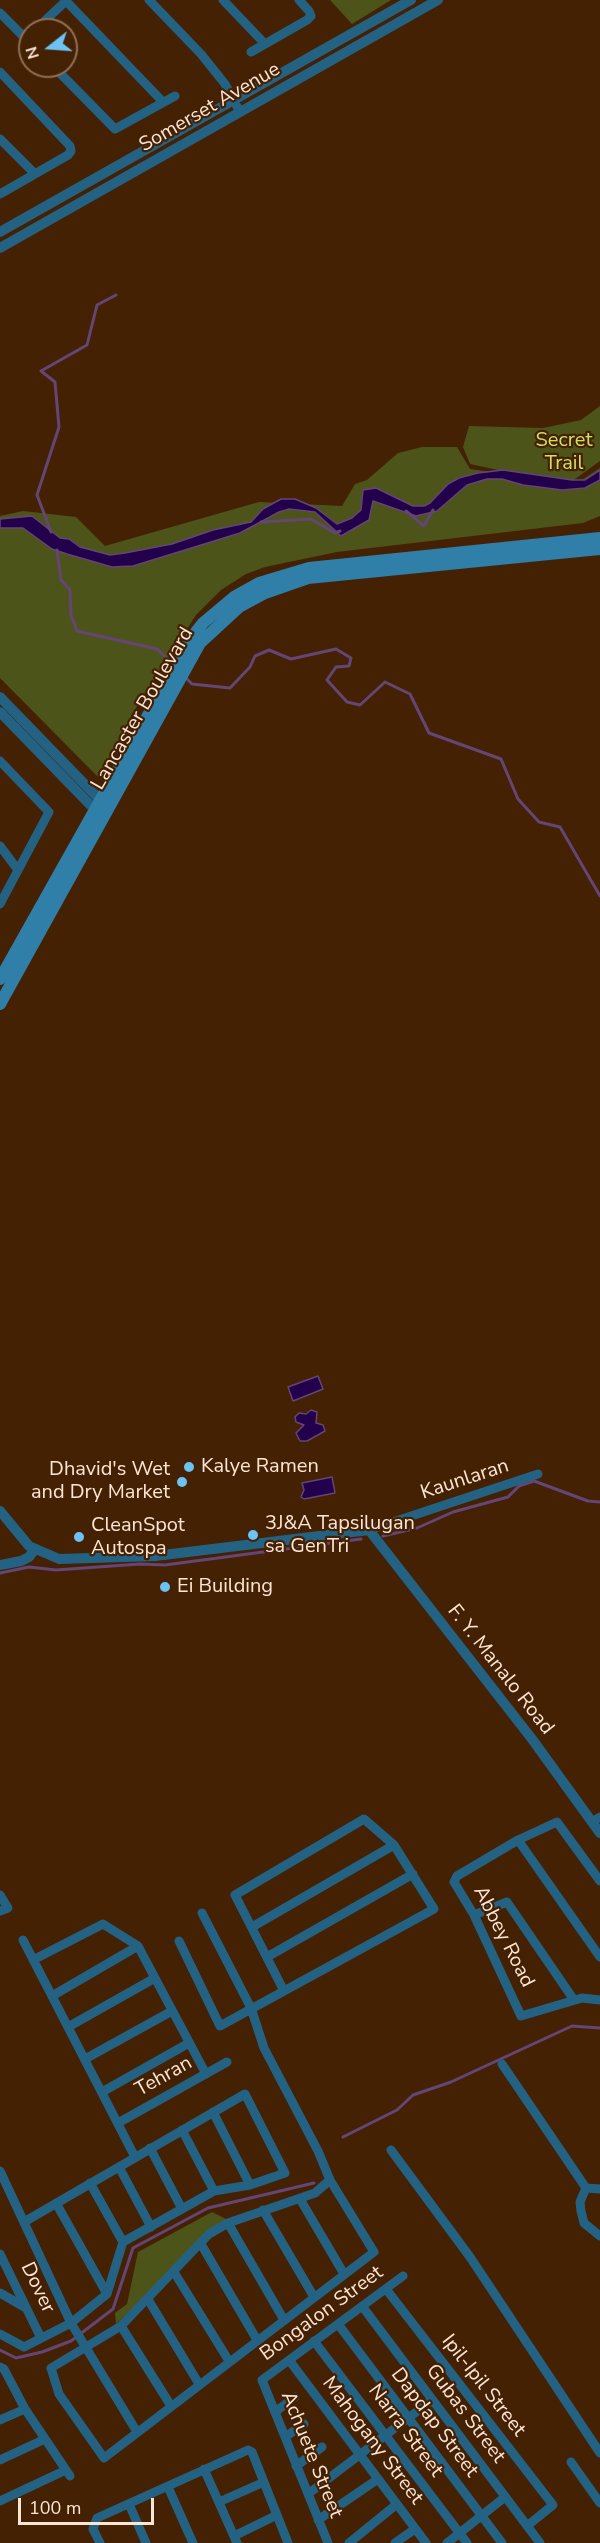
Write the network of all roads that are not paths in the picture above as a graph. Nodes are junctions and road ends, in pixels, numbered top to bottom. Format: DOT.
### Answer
graph roads {
  1 [pos="66,0"];
  2 [pos="149,0"];
  3 [pos="223,0"];
  4 [pos="299,0"];
  5 [pos="411,0"];
  6 [pos="438,0"];
  7 [pos="0,13"];
  8 [pos="47,18"];
  9 [pos="18,29"];
  10 [pos="265,44"];
  11 [pos="251,52"];
  12 [pos="0,72"];
  13 [pos="65,78"];
  14 [pos="175,96"];
  15 [pos="234,100"];
  16 [pos="163,102"];
  17 [pos="240,112"];
  18 [pos="0,140"];
  19 [pos="35,174"];
  20 [pos="0,194"];
  21 [pos="0,232"];
  22 [pos="0,248"];
  23 [pos="600,538"];
  24 [pos="600,549"];
  25 [pos="176,673"];
  26 [pos="0,697"];
  27 [pos="0,712"];
  28 [pos="0,761"];
  29 [pos="99,809"];
  30 [pos="0,846"];
  31 [pos="18,870"];
  32 [pos="0,904"];
  33 [pos="0,979"];
  34 [pos="0,1004"];
  35 [pos="538,1474"];
  36 [pos="0,1511"];
  37 [pos="369,1530"];
  38 [pos="34,1549"];
  39 [pos="0,1565"];
  40 [pos="596,1820"];
  41 [pos="600,1833"];
  42 [pos="518,1840"];
  43 [pos="394,1845"];
  44 [pos="412,1874"];
  45 [pos="600,1881"];
  46 [pos="0,1896"];
  47 [pos="4,1910"];
  48 [pos="202,1912"];
  49 [pos="474,1915"];
  50 [pos="252,1927"];
  51 [pos="23,1940"];
  52 [pos="179,1941"];
  53 [pos="138,1946"];
  54 [pos="267,1957"];
  55 [pos="600,1957"];
  56 [pos="33,1960"];
  57 [pos="155,1978"];
  58 [pos="284,1991"];
  59 [pos="52,1996"];
  60 [pos="574,2000"];
  61 [pos="600,2000"];
  62 [pos="251,2008"];
  63 [pos="172,2011"];
  64 [pos="68,2027"];
  65 [pos="189,2043"];
  66 [pos="85,2059"];
  67 [pos="227,2062"];
  68 [pos="502,2064"];
  69 [pos="206,2074"];
  70 [pos="102,2092"];
  71 [pos="213,2112"];
  72 [pos="118,2123"];
  73 [pos="182,2130"];
  74 [pos="150,2148"];
  75 [pos="391,2150"];
  76 [pos="135,2157"];
  77 [pos="119,2167"];
  78 [pos="0,2171"];
  79 [pos="330,2180"];
  80 [pos="90,2183"];
  81 [pos="250,2185"];
  82 [pos="586,2188"];
  83 [pos="600,2189"];
  84 [pos="214,2191"];
  85 [pos="300,2199"];
  86 [pos="56,2203"];
  87 [pos="182,2209"];
  88 [pos="263,2210"];
  89 [pos="24,2222"];
  90 [pos="228,2223"];
  91 [pos="151,2227"];
  92 [pos="600,2236"];
  93 [pos="123,2242"];
  94 [pos="201,2244"];
  95 [pos="0,2254"];
  96 [pos="174,2272"];
  97 [pos="344,2274"];
  98 [pos="403,2276"];
  99 [pos="386,2289"];
  100 [pos="0,2293"];
  101 [pos="107,2294"];
  102 [pos="314,2297"];
  103 [pos="149,2301"];
  104 [pos="362,2306"];
  105 [pos="26,2308"];
  106 [pos="284,2320"];
  107 [pos="338,2324"];
  108 [pos="73,2326"];
  109 [pos="122,2326"];
  110 [pos="0,2334"];
  111 [pos="41,2338"];
  112 [pos="257,2340"];
  113 [pos="314,2341"];
  114 [pos="84,2345"];
  115 [pos="289,2360"];
  116 [pos="229,2361"];
  117 [pos="0,2367"];
  118 [pos="4,2379"];
  119 [pos="262,2380"];
  120 [pos="199,2384"];
  121 [pos="295,2397"];
  122 [pos="432,2400"];
  123 [pos="171,2406"];
  124 [pos="25,2409"];
  125 [pos="275,2412"];
  126 [pos="407,2419"];
  127 [pos="0,2420"];
  128 [pos="304,2424"];
  129 [pos="137,2432"];
  130 [pos="386,2435"];
  131 [pos="285,2437"];
  132 [pos="45,2439"];
  133 [pos="322,2447"];
  134 [pos="600,2453"];
  135 [pos="360,2455"];
  136 [pos="0,2460"];
  137 [pos="571,2462"];
  138 [pos="296,2466"];
  139 [pos="204,2469"];
  140 [pos="378,2479"];
  141 [pos="264,2482"];
  142 [pos="168,2487"];
  143 [pos="308,2494"];
  144 [pos="12,2496"];
  145 [pos="506,2497"];
  146 [pos="0,2502"];
  147 [pos="219,2502"];
  148 [pos="600,2503"];
  149 [pos="129,2504"];
  150 [pos="397,2504"];
  151 [pos="17,2506"];
  152 [pos="277,2515"];
  153 [pos="481,2516"];
  154 [pos="318,2520"];
  155 [pos="527,2526"];
  156 [pos="415,2529"];
  157 [pos="460,2534"];
  158 [pos="236,2539"];
  159 [pos="100,2543"];
  160 [pos="146,2543"];
  161 [pos="193,2543"];
  162 [pos="288,2543"];
  163 [pos="328,2543"];
  164 [pos="349,2543"];
  165 [pos="395,2543"];
  166 [pos="426,2543"];
  167 [pos="447,2543"];
  168 [pos="467,2543"];
  169 [pos="502,2543"];
  170 [pos="540,2543"];
  1 -- 8 [label="street"];
  1 -- 16 [label="street"];
  2 -- 15 [label="street"];
  3 -- 10 [label="street"];
  4 -- 10 [label="street"];
  5 -- 15 [label="street, Somerset Avenue"];
  6 -- 17 [label="street, Somerset Avenue"];
  7 -- 9 [label="street"];
  10 -- 11 [label="street"];
  12 -- 19 [label="street"];
  13 -- 16 [label="street"];
  14 -- 16 [label="street"];
  15 -- 17 [label="street"];
  15 -- 21 [label="street, Somerset Avenue"];
  17 -- 22 [label="street, Somerset Avenue"];
  18 -- 19 [label="street"];
  19 -- 20 [label="street"];
  23 -- 25 [label="main road, Lancaster Boulevard"];
  24 -- 25 [label="main road, Lancaster Boulevard"];
  25 -- 29 [label="main road, Lancaster Boulevard"];
  25 -- 29 [label="main road, Lancaster Boulevard"];
  26 -- 29 [label="street"];
  27 -- 29 [label="street"];
  28 -- 31 [label="street"];
  29 -- 33 [label="main road, Lancaster Boulevard"];
  29 -- 34 [label="main road, Lancaster Boulevard"];
  30 -- 31 [label="street"];
  31 -- 32 [label="street"];
  35 -- 37 [label="street, Kaunlaran"];
  36 -- 38 [label="street"];
  37 -- 38 [label="street"];
  37 -- 40 [label="street, F. Y. Manalo Road"];
  38 -- 39 [label="street"];
  40 -- 41 [label="street, F. Y. Manalo Road"];
  42 -- 45 [label="street"];
  42 -- 49 [label="street, Abbey Road"];
  42 -- 55 [label="street"];
  43 -- 44 [label="street"];
  43 -- 50 [label="street"];
  43 -- 50 [label="street"];
  44 -- 54 [label="street"];
  44 -- 58 [label="street"];
  46 -- 47 [label="street"];
  48 -- 62 [label="street"];
  49 -- 60 [label="street"];
  49 -- 60 [label="street, Abbey Road"];
  50 -- 54 [label="street"];
  51 -- 56 [label="street"];
  52 -- 62 [label="street"];
  53 -- 56 [label="street"];
  53 -- 57 [label="street"];
  53 -- 59 [label="street"];
  54 -- 58 [label="street"];
  56 -- 59 [label="street"];
  57 -- 63 [label="street"];
  57 -- 64 [label="street"];
  58 -- 62 [label="street"];
  59 -- 64 [label="street"];
  60 -- 61 [label="street"];
  62 -- 79 [label="street"];
  63 -- 65 [label="street"];
  63 -- 66 [label="street"];
  64 -- 66 [label="street"];
  65 -- 69 [label="street"];
  65 -- 70 [label="street"];
  66 -- 70 [label="street"];
  67 -- 69 [label="street, Tehran"];
  68 -- 82 [label="street"];
  69 -- 72 [label="street, Tehran"];
  70 -- 72 [label="street"];
  71 -- 73 [label="street"];
  71 -- 81 [label="street"];
  71 -- 81 [label="street"];
  72 -- 76 [label="street"];
  73 -- 74 [label="street"];
  73 -- 84 [label="street"];
  74 -- 76 [label="street"];
  74 -- 87 [label="street"];
  75 -- 134 [label="street"];
  76 -- 77 [label="street"];
  77 -- 80 [label="street"];
  77 -- 91 [label="street"];
  78 -- 89 [label="street"];
  79 -- 85 [label="street"];
  79 -- 97 [label="street"];
  80 -- 86 [label="street"];
  80 -- 93 [label="street"];
  81 -- 84 [label="street"];
  82 -- 83 [label="street"];
  82 -- 92 [label="street"];
  84 -- 87 [label="street"];
  85 -- 88 [label="street"];
  85 -- 97 [label="street"];
  86 -- 89 [label="street"];
  86 -- 101 [label="street"];
  87 -- 91 [label="street"];
  88 -- 90 [label="street"];
  88 -- 102 [label="street"];
  89 -- 108 [label="street"];
  90 -- 94 [label="street"];
  90 -- 106 [label="street"];
  91 -- 93 [label="street"];
  93 -- 101 [label="street"];
  94 -- 96 [label="street"];
  94 -- 112 [label="street"];
  95 -- 105 [label="street, Dover"];
  96 -- 103 [label="street"];
  96 -- 116 [label="street"];
  97 -- 102 [label="street"];
  98 -- 99 [label="street, Bongalon Street"];
  99 -- 104 [label="street, Bongalon Street"];
  99 -- 155 [label="street, Ipil-Ipil Street"];
  100 -- 105 [label="street"];
  101 -- 108 [label="street"];
  102 -- 106 [label="street"];
  103 -- 109 [label="street"];
  103 -- 120 [label="street"];
  104 -- 107 [label="street, Bongalon Street"];
  104 -- 122 [label="street, Gubas Street"];
  105 -- 111 [label="street, Dover"];
  106 -- 112 [label="street"];
  107 -- 113 [label="street, Bongalon Street"];
  107 -- 126 [label="street, Dapdap Street"];
  108 -- 111 [label="street"];
  108 -- 114 [label="street"];
  109 -- 114 [label="street"];
  109 -- 123 [label="street"];
  110 -- 111 [label="street"];
  112 -- 116 [label="street"];
  113 -- 115 [label="street, Bongalon Street"];
  113 -- 130 [label="street, Narra Street"];
  114 -- 129 [label="street"];
  114 -- 129 [label="street"];
  115 -- 119 [label="street, Bongalon Street"];
  115 -- 135 [label="street, Mahogany Street"];
  116 -- 120 [label="street"];
  117 -- 118 [label="street"];
  118 -- 124 [label="street"];
  119 -- 125 [label="street, Achuete Street"];
  120 -- 123 [label="street"];
  121 -- 125 [label="street"];
  122 -- 126 [label="street"];
  122 -- 145 [label="street, Gubas Street"];
  123 -- 129 [label="street"];
  124 -- 127 [label="street"];
  124 -- 132 [label="street"];
  125 -- 131 [label="street, Achuete Street"];
  126 -- 130 [label="street"];
  126 -- 153 [label="street, Dapdap Street"];
  128 -- 131 [label="street"];
  130 -- 135 [label="street"];
  130 -- 157 [label="street, Narra Street"];
  131 -- 138 [label="street, Achuete Street"];
  132 -- 136 [label="street"];
  132 -- 144 [label="street"];
  133 -- 138 [label="street"];
  135 -- 140 [label="street, Mahogany Street"];
  135 -- 143 [label="street"];
  137 -- 148 [label="street"];
  138 -- 143 [label="street, Achuete Street"];
  139 -- 141 [label="street"];
  139 -- 142 [label="street"];
  139 -- 147 [label="street"];
  140 -- 150 [label="street, Mahogany Street"];
  140 -- 154 [label="street"];
  141 -- 147 [label="street"];
  141 -- 152 [label="street"];
  142 -- 149 [label="street"];
  142 -- 161 [label="street"];
  143 -- 154 [label="street, Achuete Street"];
  144 -- 146 [label="street"];
  144 -- 151 [label="street"];
  145 -- 153 [label="street"];
  145 -- 155 [label="street, Gubas Street"];
  147 -- 158 [label="street"];
  149 -- 159 [label="street"];
  149 -- 160 [label="street"];
  150 -- 156 [label="street, Mahogany Street"];
  150 -- 164 [label="street"];
  152 -- 158 [label="street"];
  152 -- 162 [label="street"];
  153 -- 157 [label="street"];
  153 -- 169 [label="street, Dapdap Street"];
  154 -- 163 [label="street, Achuete Street"];
  155 -- 170 [label="street, Gubas Street"];
  156 -- 165 [label="street"];
  156 -- 166 [label="street, Mahogany Street"];
  157 -- 167 [label="street"];
  157 -- 168 [label="street, Narra Street"];
}
